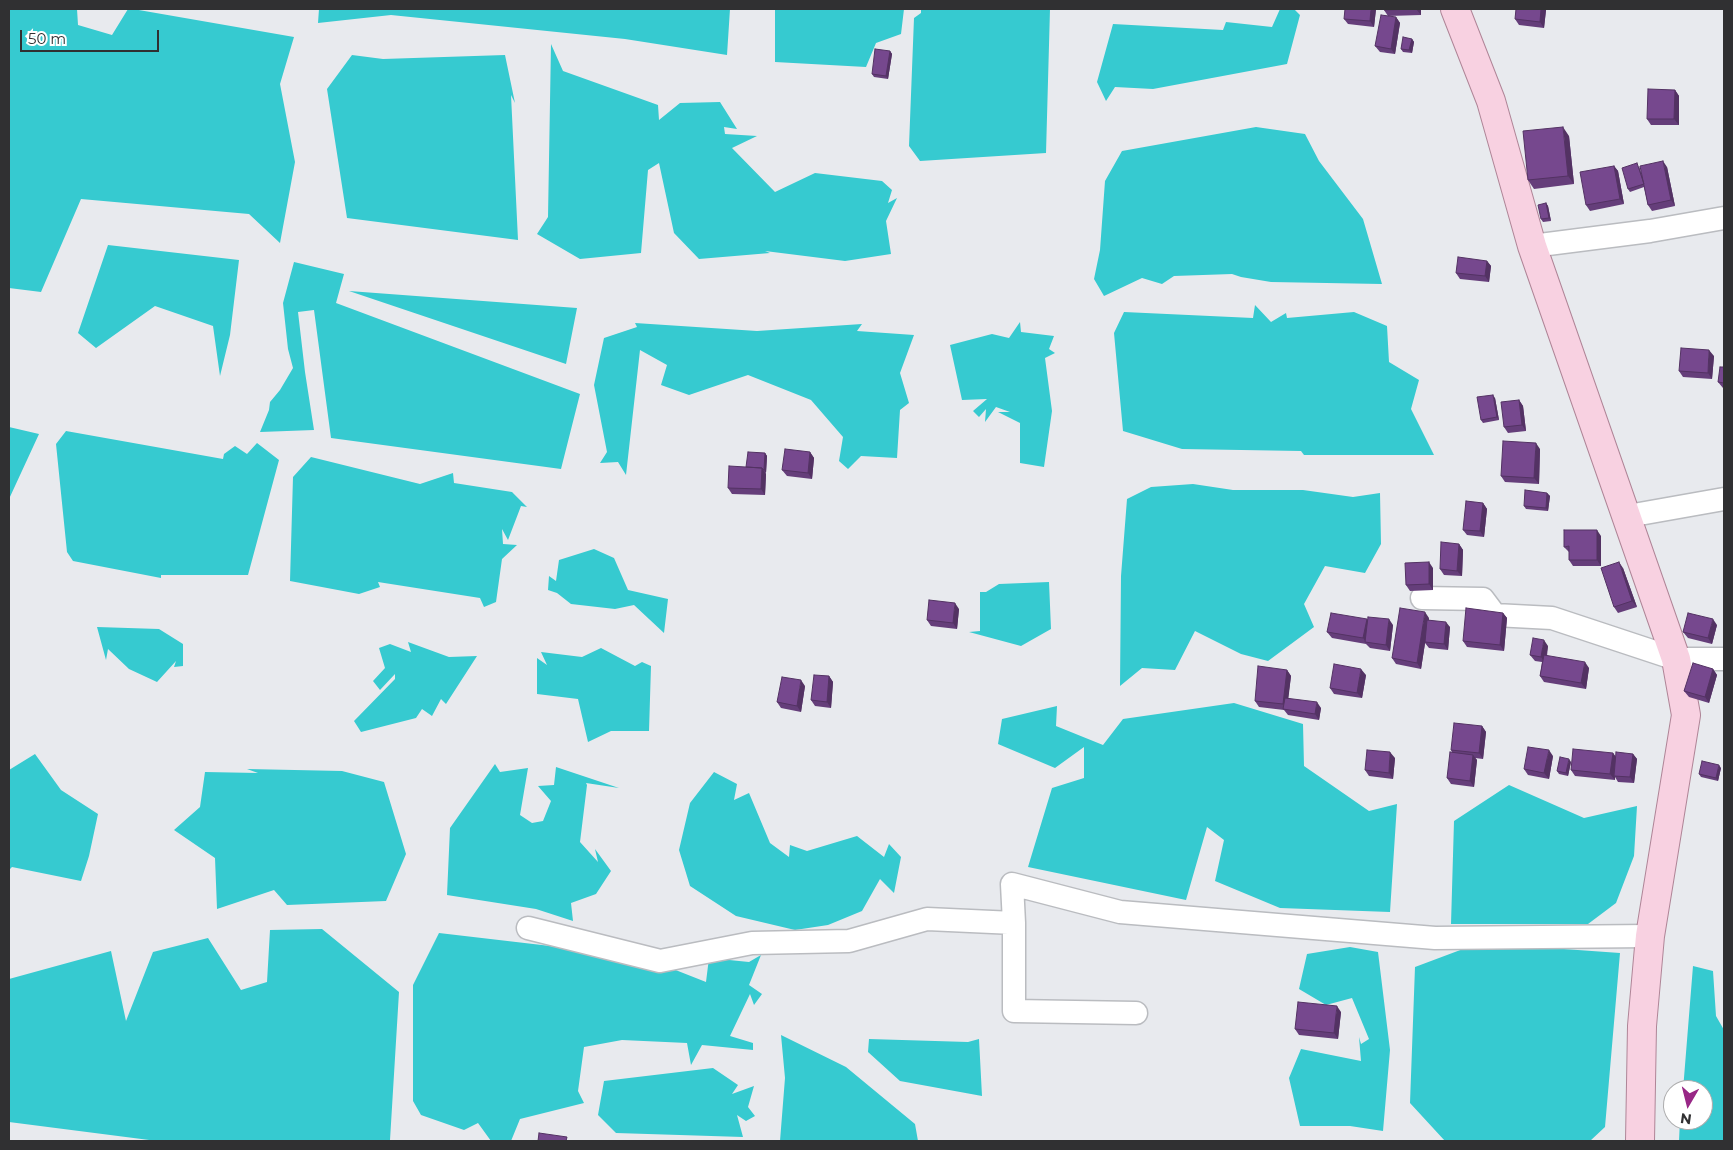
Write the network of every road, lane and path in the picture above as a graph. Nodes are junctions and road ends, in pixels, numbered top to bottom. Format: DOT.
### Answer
graph roads {
  1 [pos="1455,9"];
  2 [pos="1724,218"];
  3 [pos="1532,246"];
  4 [pos="1724,499"];
  5 [pos="1628,516"];
  6 [pos="1422,598"];
  7 [pos="1676,659"];
  8 [pos="1724,659"];
  9 [pos="1014,923"];
  10 [pos="528,928"];
  11 [pos="1650,936"];
  12 [pos="1136,1013"];
  13 [pos="1640,1141"];
  1 -- 3 [label="main road"];
  2 -- 3 [label="street"];
  3 -- 5 [label="main road"];
  4 -- 5 [label="street"];
  5 -- 7 [label="main road"];
  6 -- 7 [label="street"];
  7 -- 8 [label="street"];
  7 -- 11 [label="main road"];
  9 -- 10 [label="street"];
  9 -- 11 [label="street"];
  9 -- 12 [label="street"];
  11 -- 13 [label="main road"];
}
